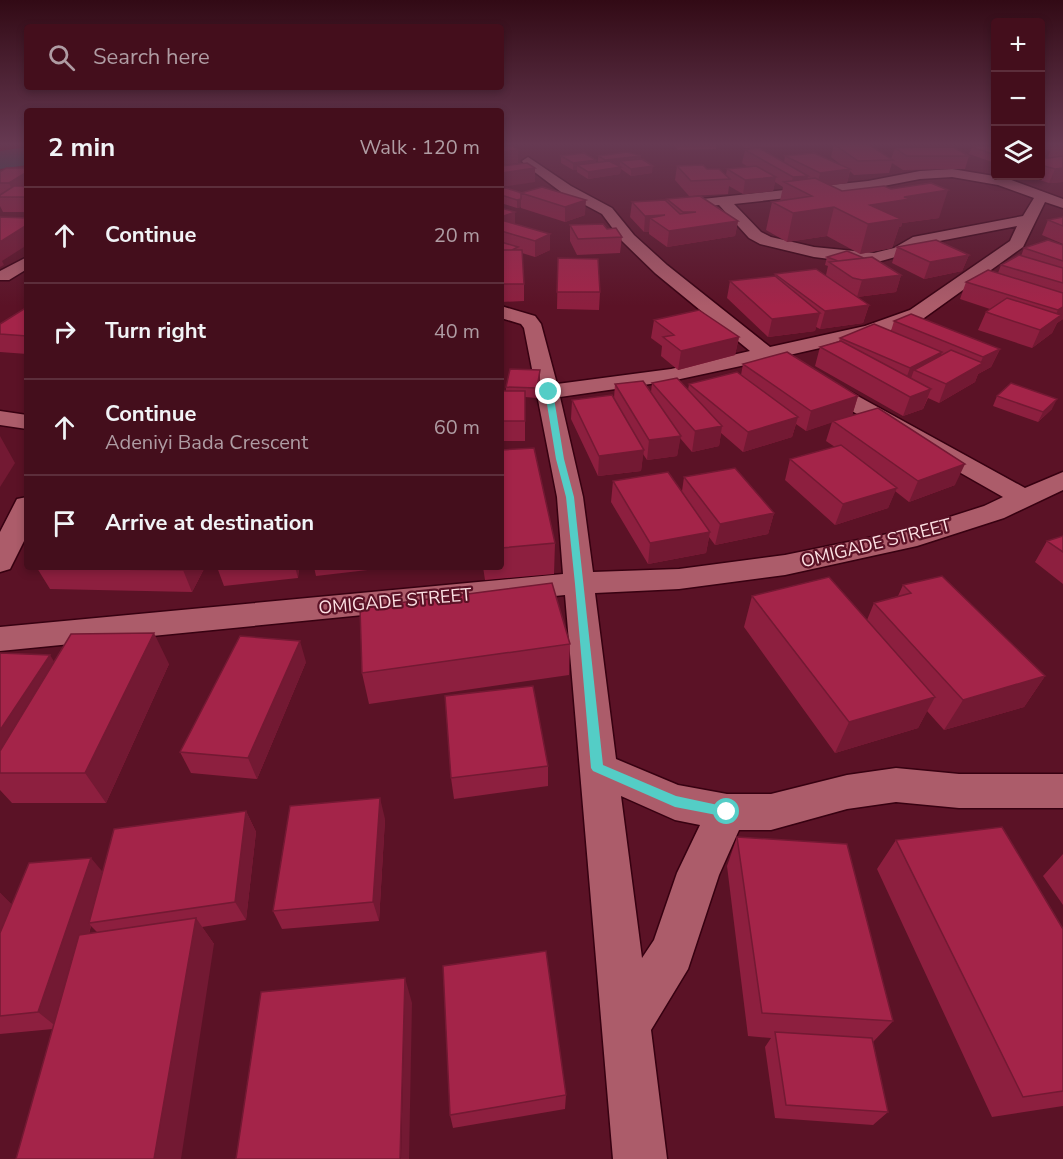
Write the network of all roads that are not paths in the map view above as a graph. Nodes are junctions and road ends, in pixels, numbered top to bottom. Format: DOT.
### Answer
graph roads {
  1 [pos="585,198"];
  2 [pos="753,198"];
  3 [pos="1041,198"];
  4 [pos="1047,198"];
  5 [pos="724,202"];
  6 [pos="1063,204"];
  7 [pos="654,208"];
  8 [pos="1028,219"];
  9 [pos="24,264"];
  10 [pos="2,276"];
  11 [pos="24,278"];
  12 [pos="504,313"];
  13 [pos="765,353"];
  14 [pos="549,392"];
  15 [pos="0,418"];
  16 [pos="24,422"];
  17 [pos="1063,480"];
  18 [pos="1022,497"];
  19 [pos="24,511"];
  20 [pos="0,562"];
  21 [pos="580,584"];
  22 [pos="0,639"];
  23 [pos="597,768"];
  24 [pos="1063,791"];
  25 [pos="727,812"];
  26 [pos="625,1027"];
  27 [pos="639,1159"];
  1 -- 13 [label="street"];
  2 -- 5 [label="street"];
  3 -- 8 [label="street"];
  4 -- 6 [label="street"];
  5 -- 7 [label="street"];
  5 -- 8 [label="street"];
  8 -- 13 [label="street"];
  9 -- 10 [label="street"];
  10 -- 11 [label="street"];
  12 -- 14 [label="street"];
  13 -- 14 [label="street"];
  13 -- 18 [label="street"];
  14 -- 21 [label="street"];
  15 -- 16 [label="street"];
  17 -- 18 [label="street, OMIGADE STREET"];
  18 -- 21 [label="street, OMIGADE STREET"];
  19 -- 20 [label="street"];
  21 -- 22 [label="street, OMIGADE STREET"];
  21 -- 23 [label="street"];
  23 -- 25 [label="street"];
  23 -- 26 [label="street"];
  24 -- 25 [label="street"];
  25 -- 26 [label="street"];
  26 -- 27 [label="street"];
}
